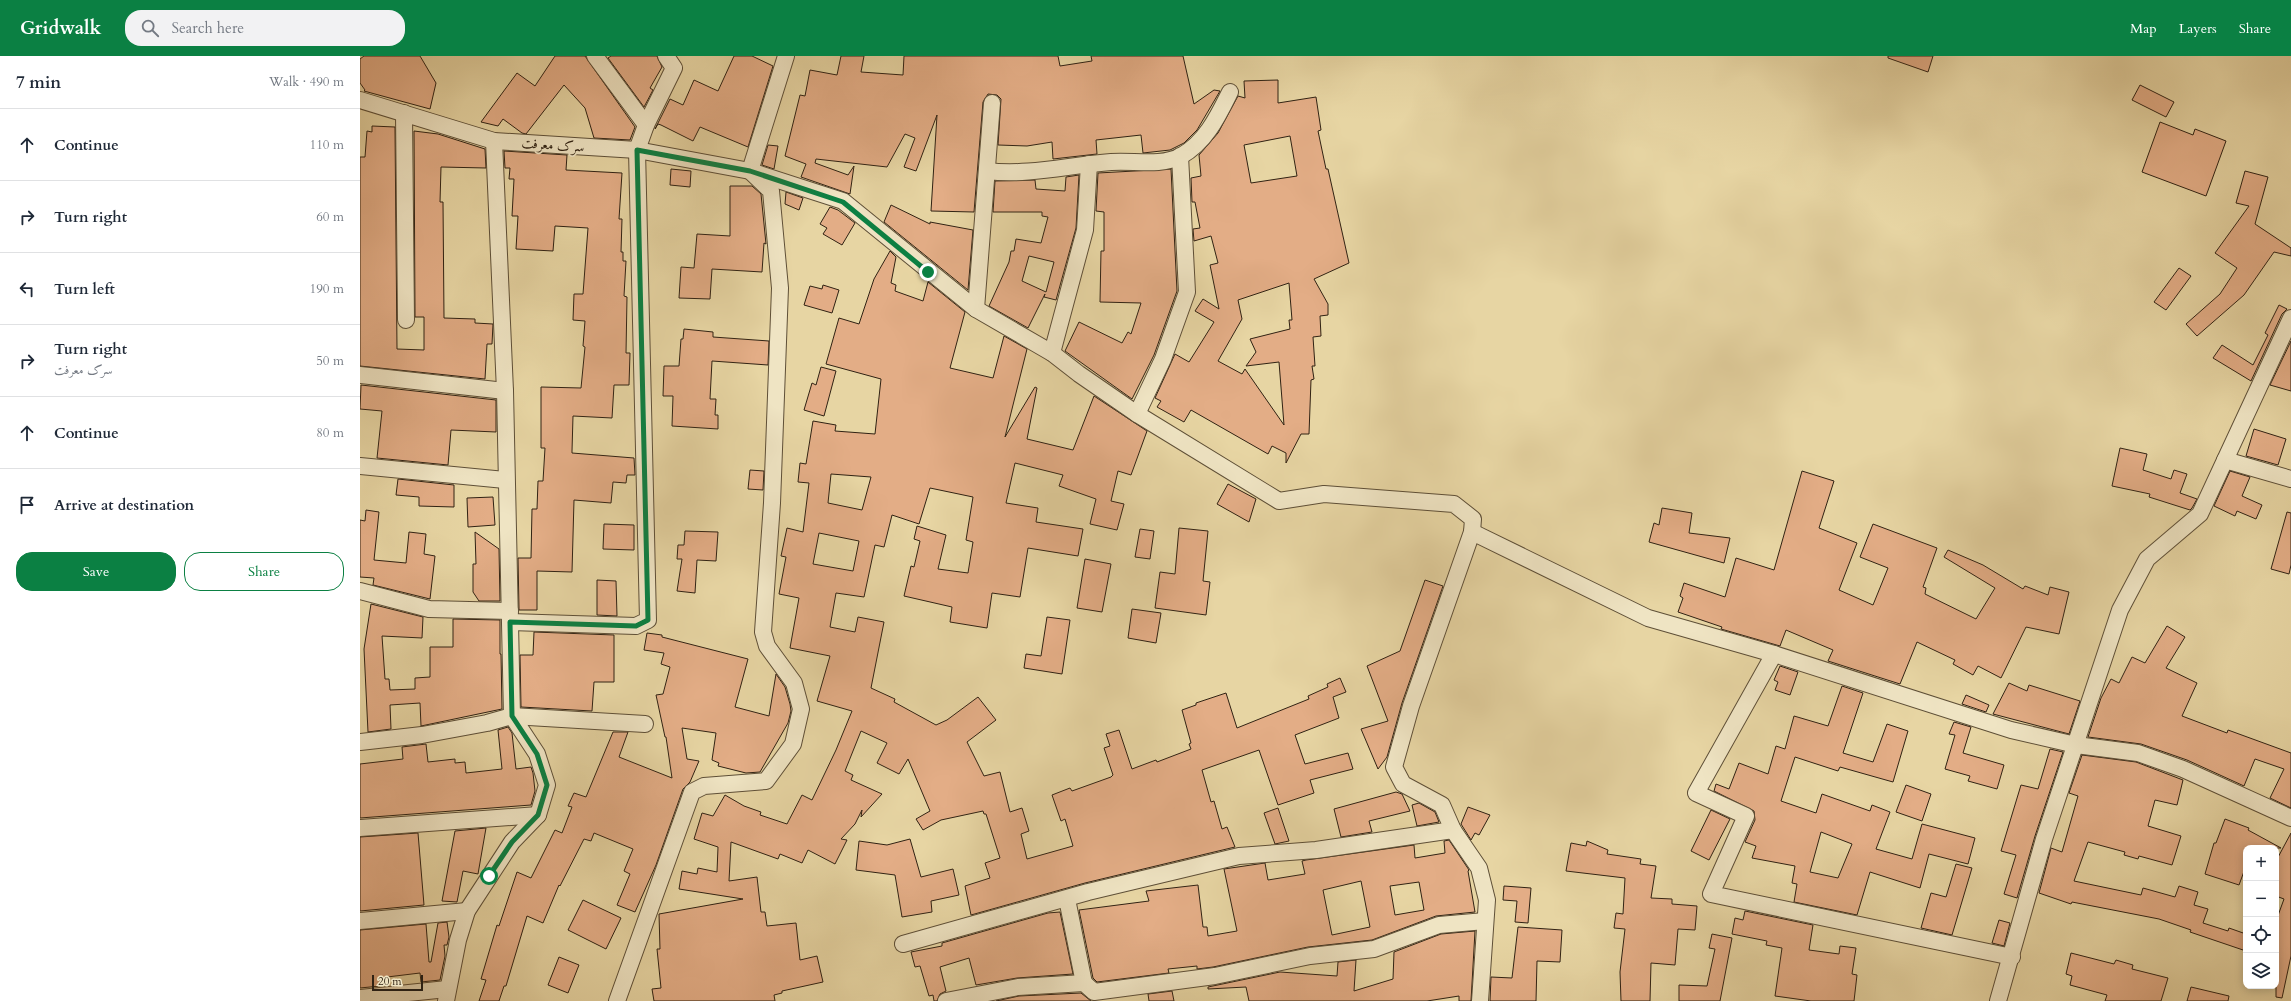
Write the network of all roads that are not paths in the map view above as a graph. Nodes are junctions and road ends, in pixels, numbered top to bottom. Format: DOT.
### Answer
graph roads {
  1 [pos="595,56"];
  2 [pos="666,56"];
  3 [pos="786,56"];
  4 [pos="1230,92"];
  5 [pos="360,100"];
  6 [pos="992,103"];
  7 [pos="404,113"];
  8 [pos="646,125"];
  9 [pos="494,141"];
  10 [pos="637,150"];
  11 [pos="1180,156"];
  12 [pos="1089,164"];
  13 [pos="750,171"];
  14 [pos="987,171"];
  15 [pos="976,309"];
  16 [pos="2291,318"];
  17 [pos="406,320"];
  18 [pos="1052,353"];
  19 [pos="360,375"];
  20 [pos="505,391"];
  21 [pos="1137,414"];
  22 [pos="2225,460"];
  23 [pos="360,466"];
  24 [pos="2291,479"];
  25 [pos="505,480"];
  26 [pos="1472,532"];
  27 [pos="360,591"];
  28 [pos="510,616"];
  29 [pos="1774,654"];
  30 [pos="512,716"];
  31 [pos="645,724"];
  32 [pos="360,742"];
  33 [pos="2076,745"];
  34 [pos="538,815"];
  35 [pos="2291,818"];
  36 [pos="360,828"];
  37 [pos="1453,830"];
  38 [pos="1066,899"];
  39 [pos="467,911"];
  40 [pos="360,921"];
  41 [pos="1485,921"];
  42 [pos="903,944"];
  43 [pos="2012,957"];
  44 [pos="1084,982"];
  45 [pos="447,995"];
  46 [pos="360,998"];
  47 [pos="617,1001"];
  48 [pos="946,1001"];
  49 [pos="1480,1001"];
  50 [pos="1998,1001"];
  1 -- 8 [label="street"];
  2 -- 8 [label="street"];
  3 -- 13 [label="street"];
  4 -- 11 [label="street"];
  5 -- 7 [label="street, سرک معرفت"];
  6 -- 14 [label="street"];
  7 -- 9 [label="street, سرک معرفت"];
  7 -- 17 [label="street"];
  8 -- 10 [label="street"];
  9 -- 10 [label="street, سرک معرفت"];
  9 -- 20 [label="street"];
  10 -- 13 [label="street, سرک معرفت"];
  10 -- 28 [label="street"];
  11 -- 12 [label="street"];
  11 -- 21 [label="street"];
  12 -- 14 [label="street"];
  12 -- 18 [label="street"];
  13 -- 15 [label="street, سرک معرفت"];
  13 -- 47 [label="street"];
  14 -- 15 [label="street"];
  15 -- 18 [label="street, سرک معرفت"];
  16 -- 22 [label="street"];
  18 -- 21 [label="street, سرک معرفت"];
  19 -- 20 [label="street"];
  20 -- 25 [label="street"];
  21 -- 26 [label="street, سرک معرفت"];
  22 -- 24 [label="street"];
  22 -- 33 [label="street"];
  23 -- 25 [label="street"];
  25 -- 28 [label="street"];
  26 -- 29 [label="street"];
  26 -- 37 [label="street"];
  27 -- 28 [label="street"];
  28 -- 30 [label="street"];
  29 -- 33 [label="street"];
  29 -- 43 [label="street"];
  30 -- 31 [label="street"];
  30 -- 32 [label="street"];
  30 -- 34 [label="street"];
  33 -- 35 [label="street"];
  33 -- 43 [label="street"];
  34 -- 36 [label="street"];
  34 -- 39 [label="street"];
  37 -- 38 [label="street"];
  37 -- 41 [label="street"];
  38 -- 42 [label="street"];
  38 -- 44 [label="street"];
  39 -- 40 [label="street"];
  39 -- 45 [label="street"];
  41 -- 44 [label="street"];
  41 -- 49 [label="street"];
  43 -- 50 [label="street"];
  44 -- 48 [label="street"];
  45 -- 46 [label="street"];
}
